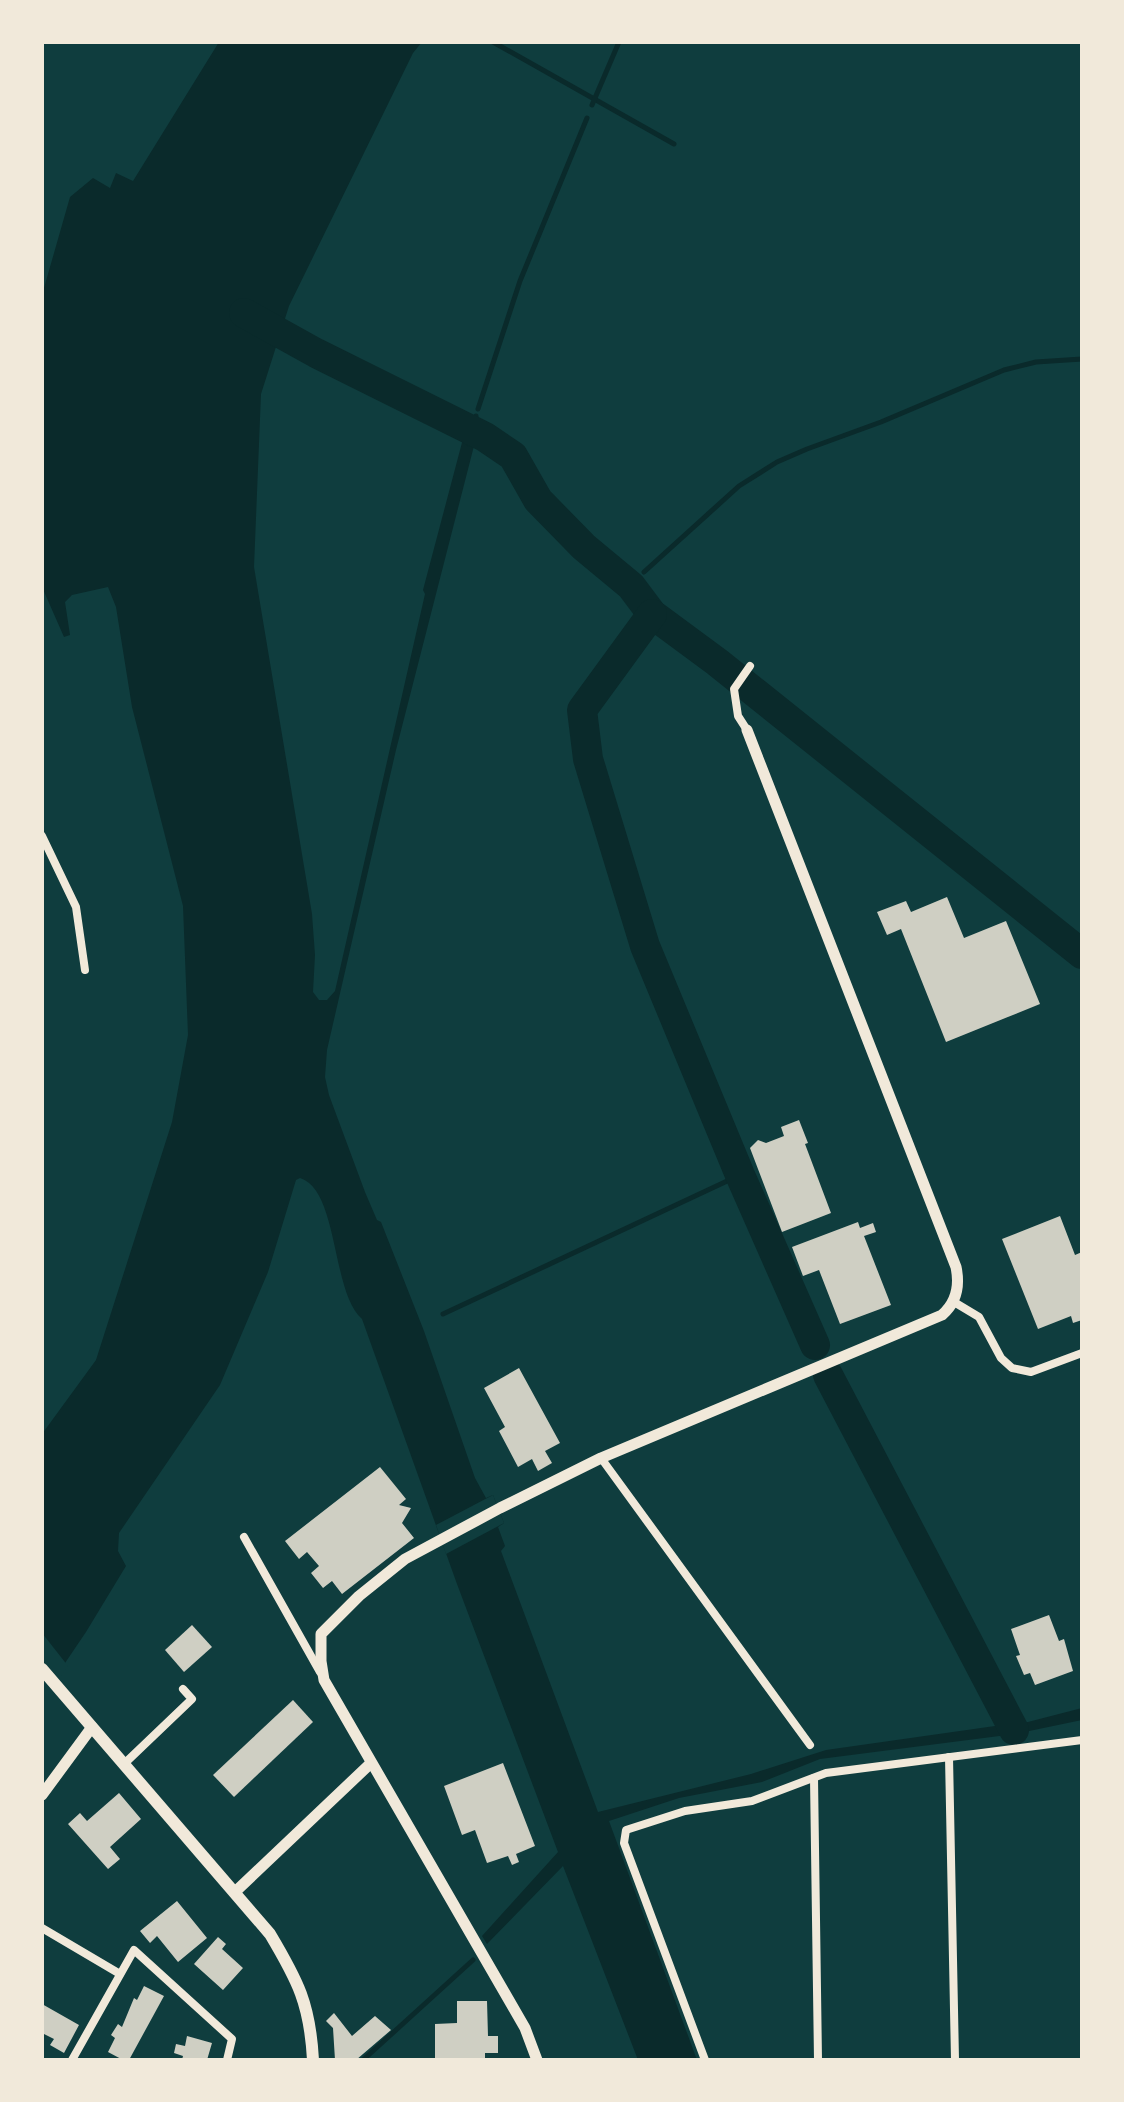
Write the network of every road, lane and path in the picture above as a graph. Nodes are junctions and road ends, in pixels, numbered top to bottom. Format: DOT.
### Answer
graph roads {
  1 [pos="750,666"];
  2 [pos="747,730"];
  3 [pos="42,836"];
  4 [pos="85,970"];
  5 [pos="954,1302"];
  6 [pos="1082,1353"];
  7 [pos="601,1458"];
  8 [pos="244,1537"];
  9 [pos="42,1669"];
  10 [pos="324,1680"];
  11 [pos="183,1689"];
  12 [pos="92,1727"];
  13 [pos="1082,1740"];
  14 [pos="810,1745"];
  15 [pos="949,1757"];
  16 [pos="371,1763"];
  17 [pos="124,1764"];
  18 [pos="814,1778"];
  19 [pos="42,1795"];
  20 [pos="235,1892"];
  21 [pos="42,1928"];
  22 [pos="120,1974"];
  23 [pos="72,2060"];
  24 [pos="227,2060"];
  25 [pos="313,2060"];
  26 [pos="537,2060"];
  27 [pos="705,2060"];
  28 [pos="818,2060"];
  29 [pos="955,2060"];
  1 -- 2 [label="street"];
  2 -- 5 [label="street"];
  3 -- 4 [label="street"];
  5 -- 6 [label="street"];
  5 -- 7 [label="street"];
  7 -- 10 [label="street"];
  7 -- 14 [label="street"];
  8 -- 10 [label="street"];
  9 -- 12 [label="main road"];
  10 -- 16 [label="street"];
  11 -- 17 [label="street"];
  12 -- 17 [label="main road"];
  12 -- 19 [label="street"];
  13 -- 15 [label="street"];
  15 -- 18 [label="street"];
  15 -- 29 [label="street"];
  16 -- 20 [label="street"];
  16 -- 26 [label="street"];
  17 -- 20 [label="main road"];
  18 -- 27 [label="street"];
  18 -- 28 [label="street"];
  20 -- 25 [label="main road"];
  21 -- 22 [label="street"];
  22 -- 23 [label="street"];
  22 -- 24 [label="street"];
}
